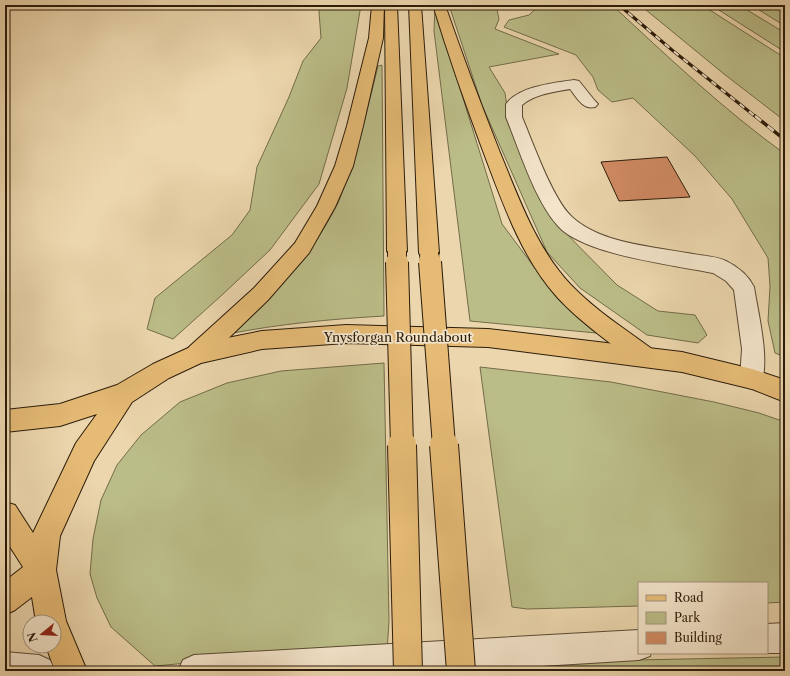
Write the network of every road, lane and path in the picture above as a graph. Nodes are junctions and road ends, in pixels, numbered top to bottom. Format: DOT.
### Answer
graph roads {
  1 [pos="378,5"];
  2 [pos="391,5"];
  3 [pos="415,5"];
  4 [pos="439,5"];
  5 [pos="590,104"];
  6 [pos="197,354"];
  7 [pos="644,356"];
  8 [pos="752,379"];
  9 [pos="785,391"];
  10 [pos="124,394"];
  11 [pos="5,421"];
  12 [pos="5,515"];
  13 [pos="42,570"];
  14 [pos="5,600"];
  15 [pos="50,614"];
  16 [pos="785,638"];
  17 [pos="768,639"];
  18 [pos="638,646"];
  19 [pos="62,648"];
  20 [pos="5,668"];
  21 [pos="39,671"];
  22 [pos="71,671"];
  23 [pos="194,671"];
  24 [pos="408,671"];
  25 [pos="461,671"];
  1 -- 6 [label="main road"];
  2 -- 24 [label="main road, bridge"];
  3 -- 25 [label="main road, bridge"];
  4 -- 7 [label="main road"];
  5 -- 8 [label="lane"];
  6 -- 7 [label="main road, Ynysforgan Roundabout"];
  6 -- 10 [label="main road, Ynysforgan Roundabout"];
  7 -- 8 [label="main road, Ynysforgan Roundabout"];
  8 -- 9 [label="main road, Ynysforgan Roundabout"];
  10 -- 11 [label="main road"];
  10 -- 13 [label="main road, Ynysforgan Roundabout"];
  12 -- 13 [label="main road"];
  13 -- 14 [label="main road"];
  13 -- 15 [label="main road, Ynysforgan Roundabout"];
  16 -- 17 [label="lane"];
  18 -- 23 [label="lane"];
  19 -- 22 [label="main road"];
  20 -- 21 [label="lane"];
}
